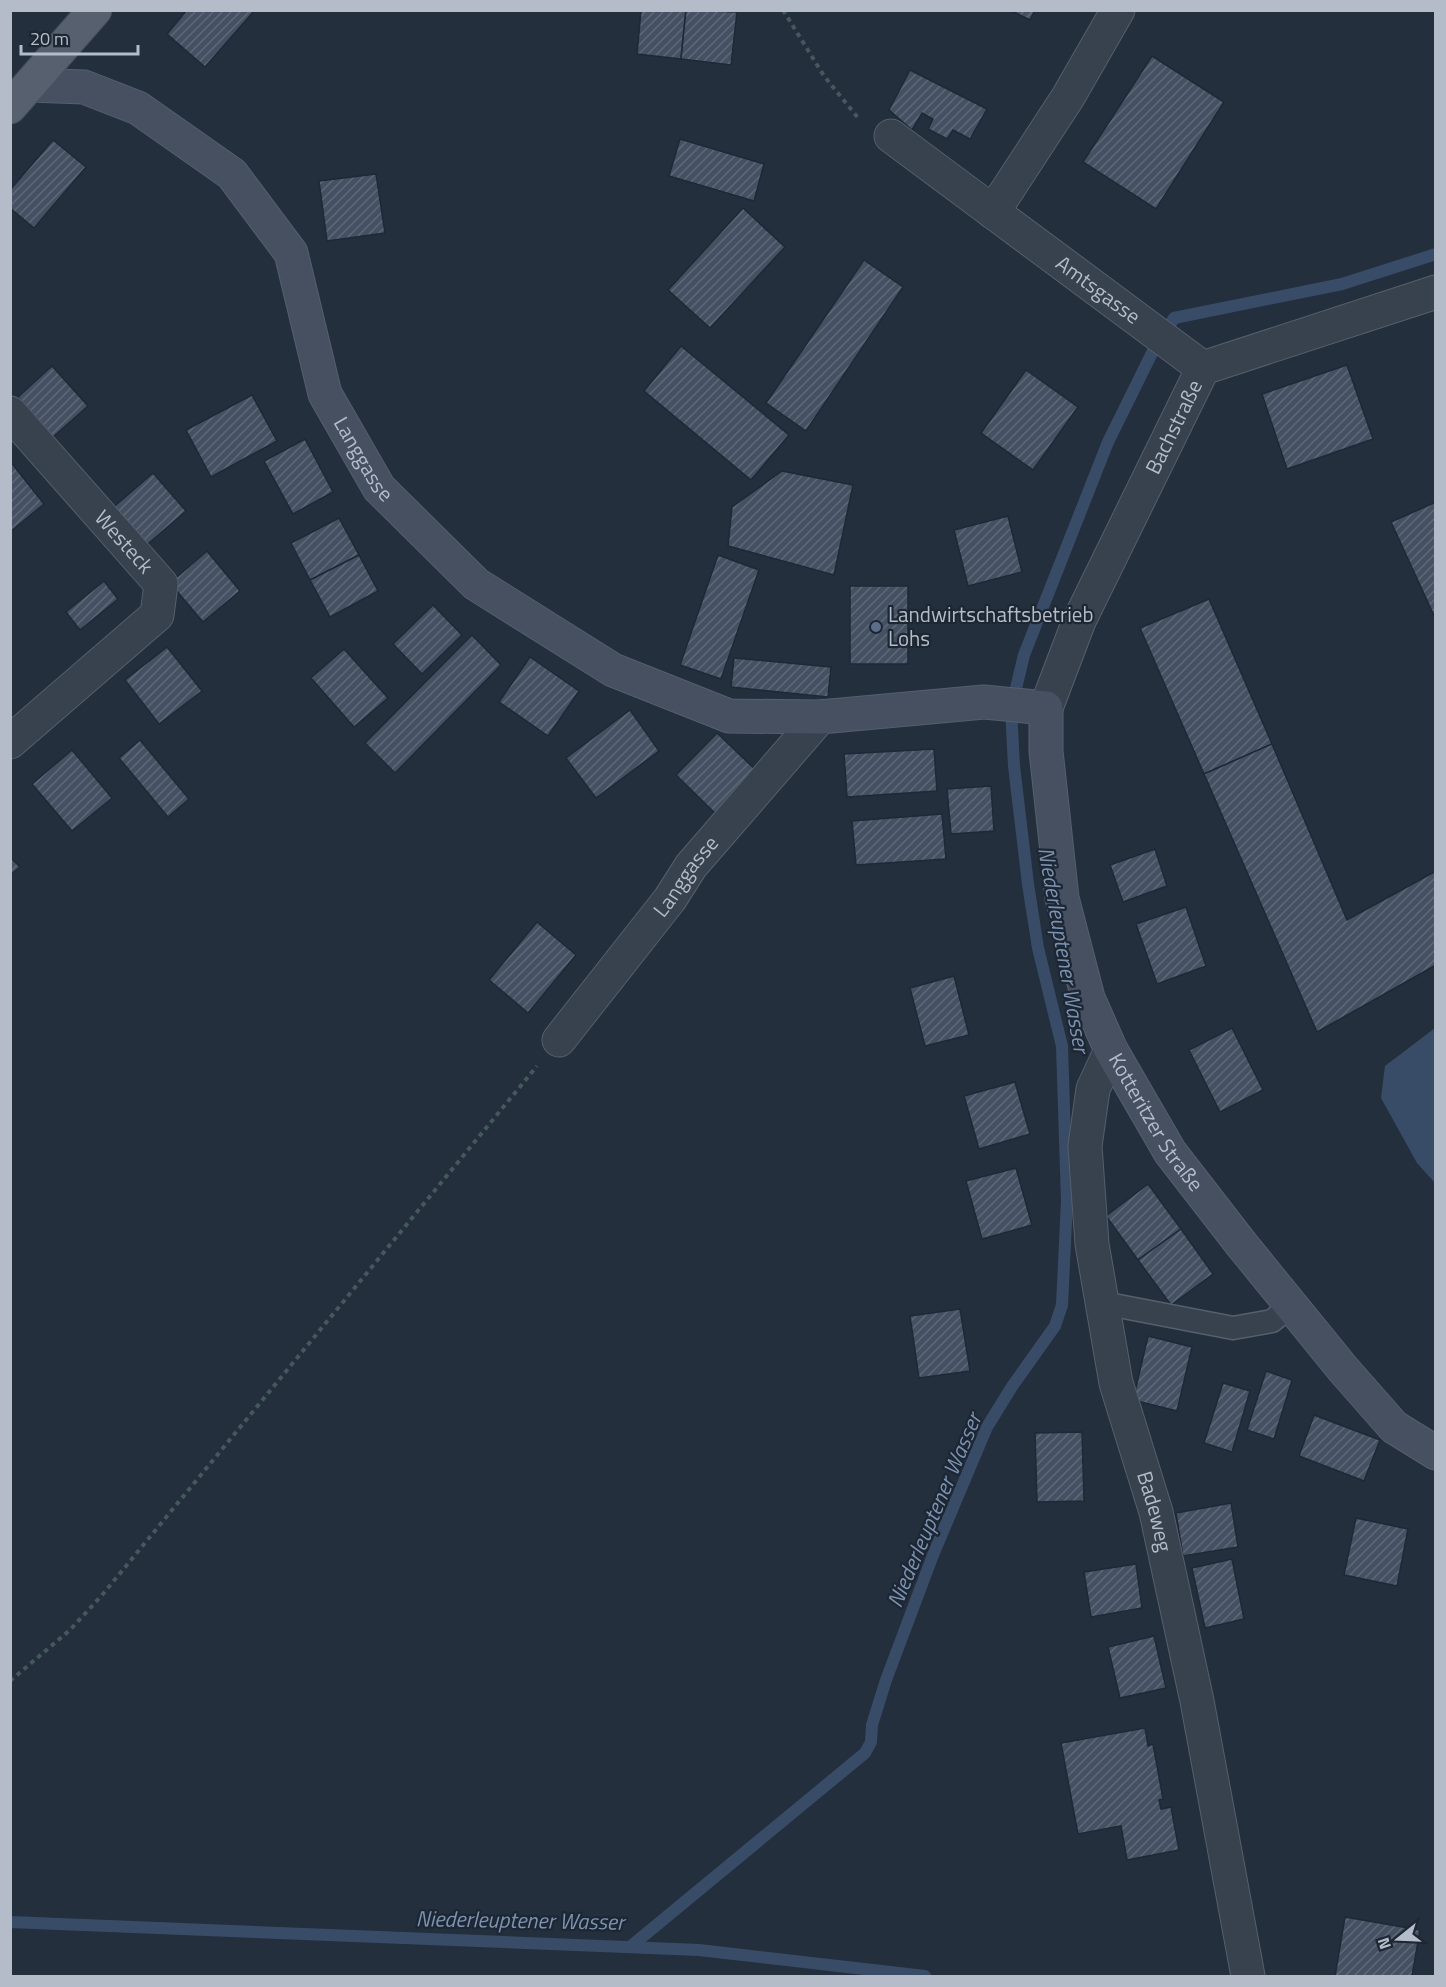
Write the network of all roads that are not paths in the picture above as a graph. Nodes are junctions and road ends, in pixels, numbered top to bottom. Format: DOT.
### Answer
graph roads {
  1 [pos="95,10"];
  2 [pos="1118,10"];
  3 [pos="17,91"];
  4 [pos="891,136"];
  5 [pos="993,212"];
  6 [pos="1436,292"];
  7 [pos="1203,368"];
  8 [pos="10,413"];
  9 [pos="1038,708"];
  10 [pos="820,717"];
  11 [pos="10,742"];
  12 [pos="559,1040"];
  13 [pos="1111,1050"];
  14 [pos="1103,1303"];
  15 [pos="1292,1305"];
  16 [pos="1436,1453"];
  17 [pos="1248,1977"];
  1 -- 3 [label="main road"];
  2 -- 5 [label="street"];
  3 -- 10 [label="street, Langgasse"];
  4 -- 5 [label="street, Amtsgasse"];
  5 -- 7 [label="street, Amtsgasse"];
  6 -- 7 [label="street, Bachstraße"];
  7 -- 9 [label="street, Bachstraße"];
  8 -- 11 [label="street, Westeck"];
  9 -- 10 [label="street, Langgasse"];
  9 -- 13 [label="street, Kotteritzer Straße"];
  10 -- 12 [label="street, Langgasse"];
  13 -- 14 [label="street, Badeweg"];
  13 -- 15 [label="street, Kotteritzer Straße"];
  14 -- 15 [label="lane"];
  14 -- 17 [label="street, Badeweg"];
  15 -- 16 [label="street, Kotteritzer Straße"];
}
